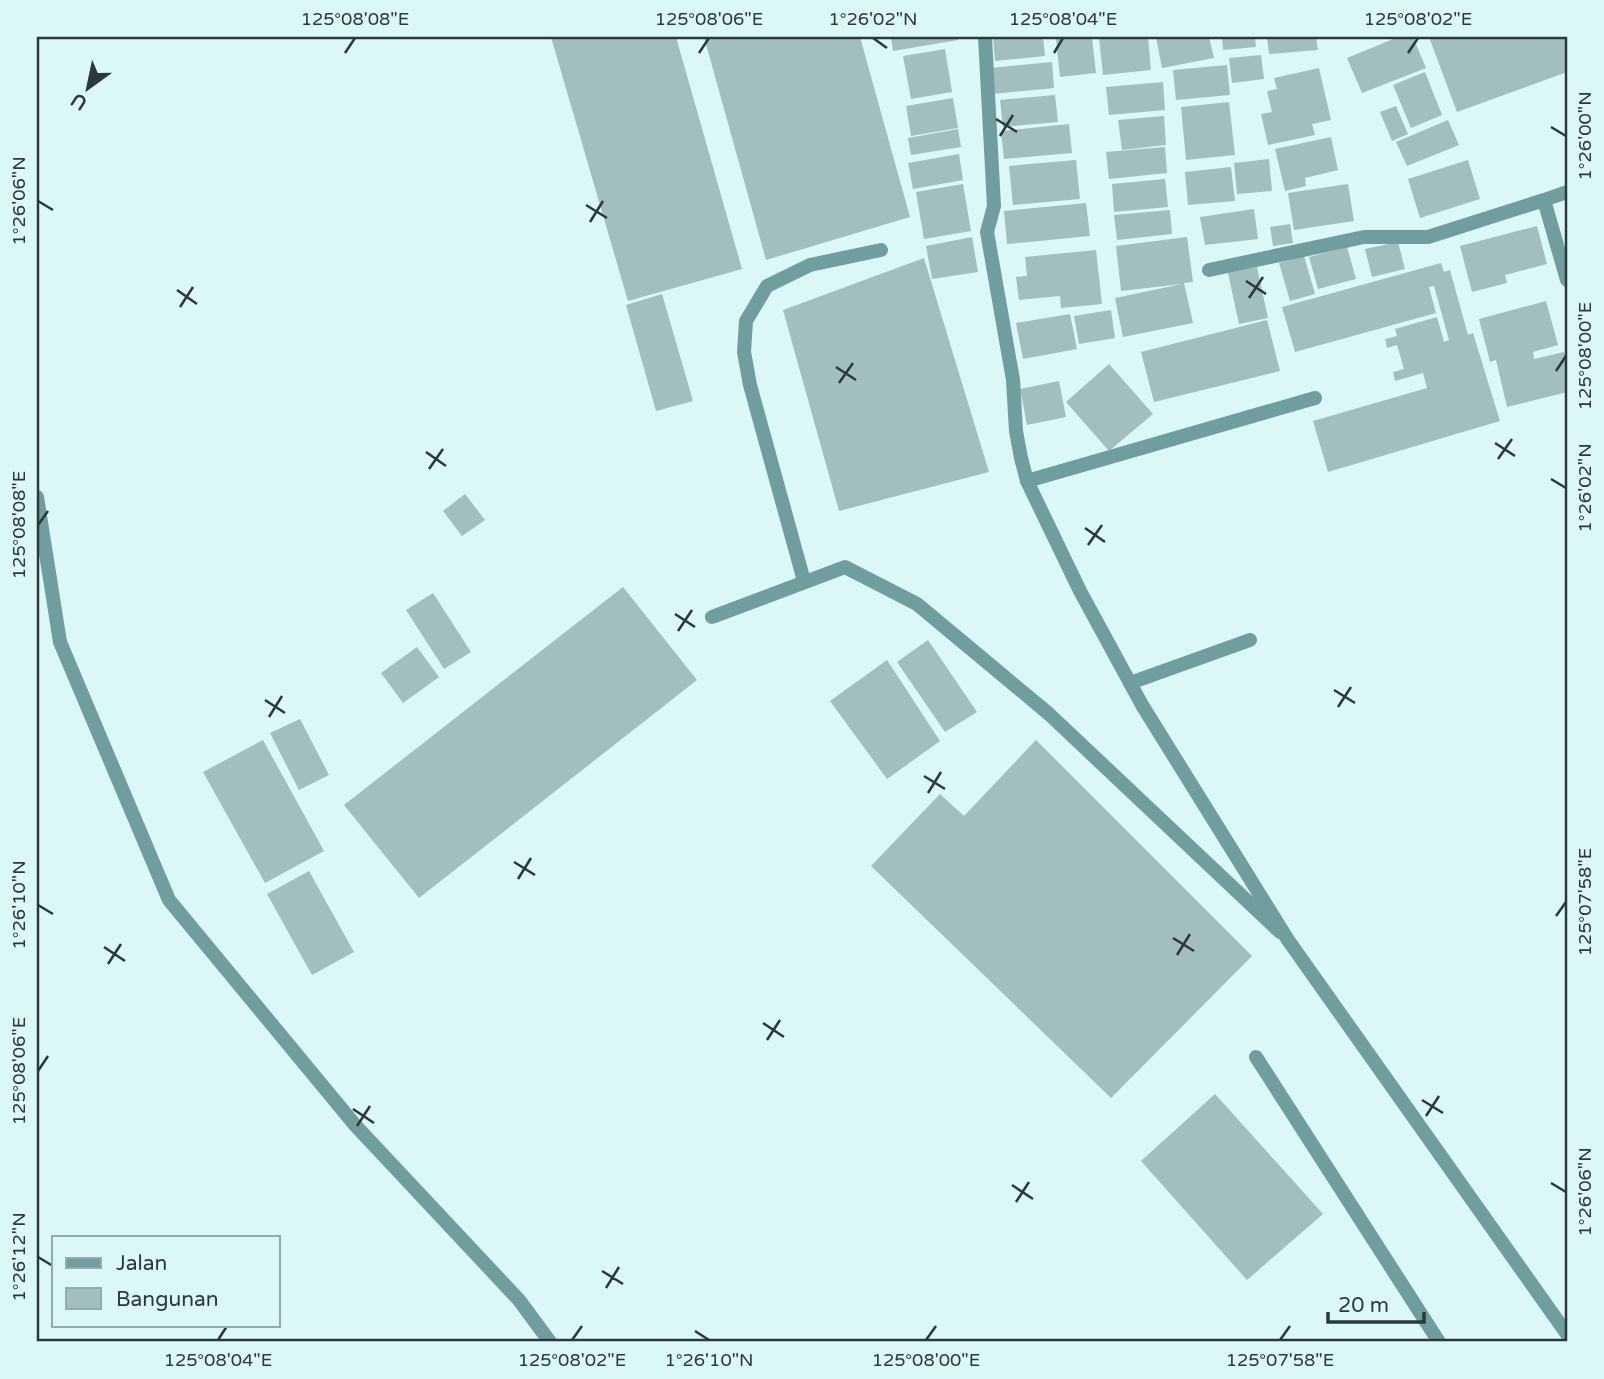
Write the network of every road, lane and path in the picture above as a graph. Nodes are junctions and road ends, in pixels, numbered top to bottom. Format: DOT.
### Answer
graph roads {
  1 [pos="985,37"];
  2 [pos="1567,192"];
  3 [pos="1544,200"];
  4 [pos="881,250"];
  5 [pos="1209,270"];
  6 [pos="1567,280"];
  7 [pos="1315,398"];
  8 [pos="1027,481"];
  9 [pos="37,497"];
  10 [pos="804,581"];
  11 [pos="712,617"];
  12 [pos="1250,639"];
  13 [pos="1130,683"];
  14 [pos="1288,940"];
  15 [pos="1256,1057"];
  16 [pos="1567,1334"];
  17 [pos="550,1342"];
  18 [pos="1439,1342"];
  1 -- 8 [label="street"];
  2 -- 3 [label="street"];
  3 -- 5 [label="street"];
  3 -- 6 [label="street"];
  4 -- 10 [label="street"];
  7 -- 8 [label="street"];
  8 -- 13 [label="street"];
  9 -- 17 [label="street"];
  10 -- 11 [label="street"];
  10 -- 14 [label="street"];
  12 -- 13 [label="street"];
  13 -- 14 [label="street"];
  14 -- 16 [label="street"];
  15 -- 18 [label="street"];
}
